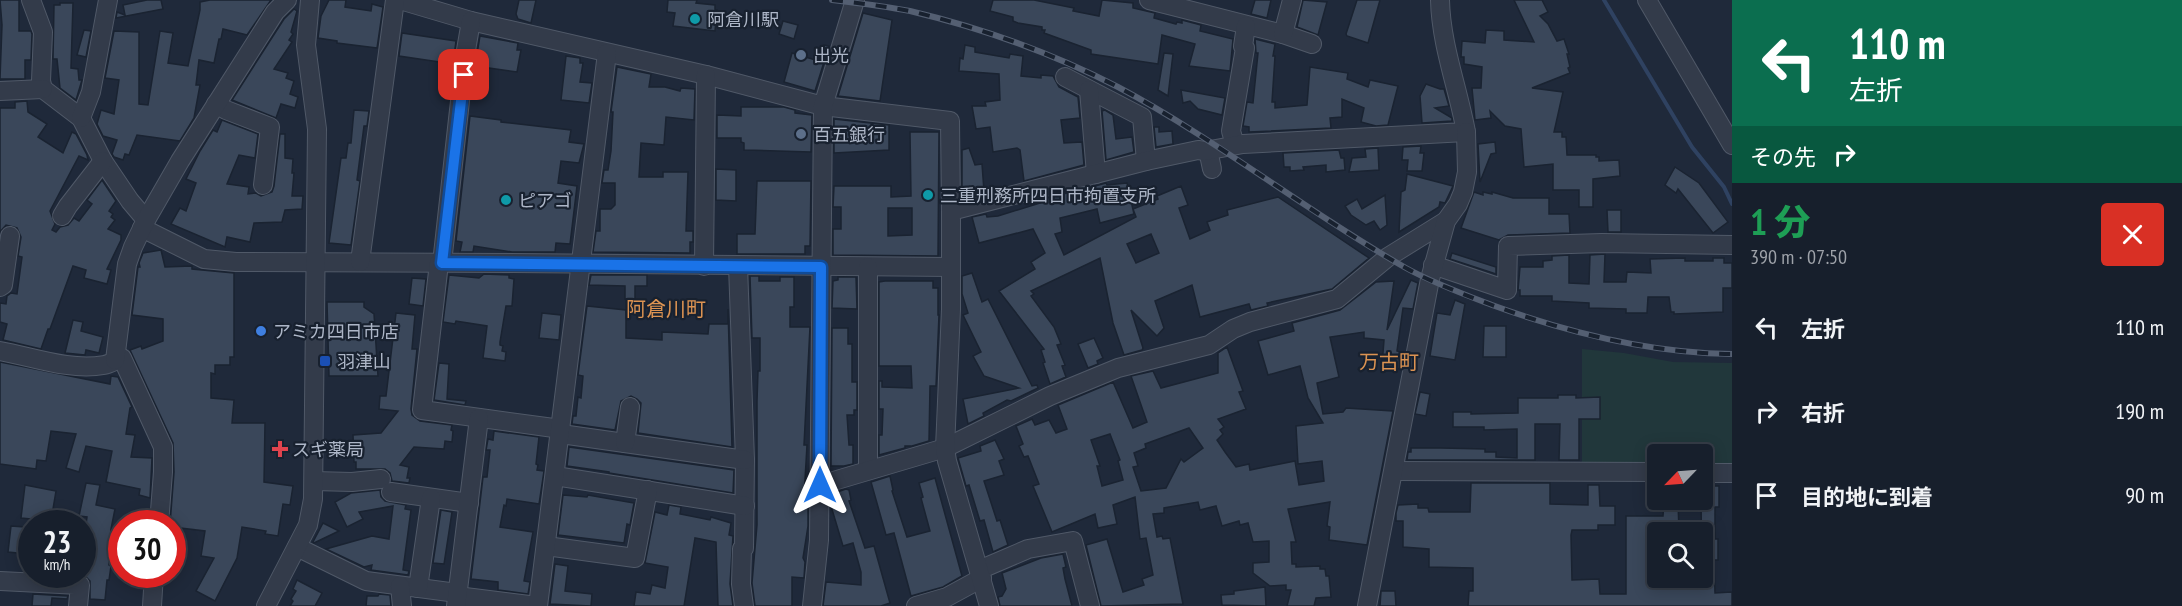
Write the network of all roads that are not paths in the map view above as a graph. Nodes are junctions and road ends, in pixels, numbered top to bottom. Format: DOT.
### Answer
graph roads {
  1 [pos="31,0"];
  2 [pos="108,0"];
  3 [pos="286,0"];
  4 [pos="310,0"];
  5 [pos="395,0"];
  6 [pos="400,0"];
  7 [pos="855,0"];
  8 [pos="1149,0"];
  9 [pos="1292,0"];
  10 [pos="1440,0"];
  11 [pos="1647,0"];
  12 [pos="471,21"];
  13 [pos="1246,26"];
  14 [pos="1283,34"];
  15 [pos="1312,44"];
  16 [pos="607,53"];
  17 [pos="706,75"];
  18 [pos="1065,77"];
  19 [pos="43,89"];
  20 [pos="1089,90"];
  21 [pos="0,91"];
  22 [pos="216,104"];
  23 [pos="823,106"];
  24 [pos="81,118"];
  25 [pos="1466,132"];
  26 [pos="1235,145"];
  27 [pos="1732,145"];
  28 [pos="1208,150"];
  29 [pos="103,161"];
  30 [pos="1146,161"];
  31 [pos="1212,169"];
  32 [pos="1096,174"];
  33 [pos="263,185"];
  34 [pos="951,211"];
  35 [pos="62,216"];
  36 [pos="1446,221"];
  37 [pos="144,224"];
  38 [pos="10,236"];
  39 [pos="1732,245"];
  40 [pos="314,262"];
  41 [pos="360,262"];
  42 [pos="441,263"];
  43 [pos="582,265"];
  44 [pos="1433,265"];
  45 [pos="704,266"];
  46 [pos="738,266"];
  47 [pos="821,267"];
  48 [pos="868,267"];
  49 [pos="951,267"];
  50 [pos="0,287"];
  51 [pos="0,351"];
  52 [pos="115,360"];
  53 [pos="630,407"];
  54 [pos="479,418"];
  55 [pos="561,432"];
  56 [pos="625,443"];
  57 [pos="945,448"];
  58 [pos="745,460"];
  59 [pos="868,471"];
  60 [pos="1394,471"];
  61 [pos="1647,472"];
  62 [pos="1713,473"];
  63 [pos="1732,473"];
  64 [pos="555,476"];
  65 [pos="314,481"];
  66 [pos="820,485"];
  67 [pos="648,490"];
  68 [pos="430,498"];
  69 [pos="469,503"];
  70 [pos="745,506"];
  71 [pos="160,510"];
  72 [pos="546,546"];
  73 [pos="297,547"];
  74 [pos="981,574"];
  75 [pos="0,581"];
  76 [pos="400,586"];
  77 [pos="153,588"];
  78 [pos="418,588"];
  79 [pos="457,598"];
  80 [pos="78,606"];
  81 [pos="152,606"];
  82 [pos="266,606"];
  83 [pos="402,606"];
  84 [pos="537,606"];
  85 [pos="744,606"];
  86 [pos="812,606"];
  87 [pos="916,606"];
  88 [pos="989,606"];
  89 [pos="1090,606"];
  90 [pos="1367,606"];
  1 -- 19 [label="street"];
  2 -- 24 [label="street"];
  3 -- 22 [label="street"];
  4 -- 40 [label="street"];
  5 -- 41 [label="street"];
  6 -- 12 [label="street"];
  7 -- 23 [label="street"];
  8 -- 13 [label="street"];
  9 -- 14 [label="street"];
  10 -- 25 [label="street"];
  11 -- 27 [label="street"];
  12 -- 16 [label="street"];
  12 -- 42 [label="street"];
  13 -- 14 [label="street"];
  13 -- 26 [label="street"];
  14 -- 15 [label="street"];
  16 -- 17 [label="street"];
  16 -- 43 [label="street"];
  17 -- 23 [label="street"];
  17 -- 45 [label="street"];
  18 -- 20 [label="street"];
  19 -- 21 [label="street"];
  19 -- 24 [label="street"];
  20 -- 30 [label="street"];
  20 -- 32 [label="street"];
  22 -- 33 [label="street"];
  22 -- 37 [label="street"];
  23 -- 34 [label="street"];
  23 -- 47 [label="street"];
  24 -- 29 [label="street"];
  25 -- 26 [label="street"];
  25 -- 36 [label="street"];
  26 -- 28 [label="street"];
  28 -- 30 [label="street"];
  28 -- 31 [label="street"];
  29 -- 35 [label="street"];
  29 -- 37 [label="street"];
  30 -- 32 [label="street"];
  32 -- 34 [label="street"];
  34 -- 49 [label="street"];
  36 -- 44 [label="street"];
  36 -- 57 [label="street"];
  37 -- 40 [label="street"];
  37 -- 52 [label="street"];
  38 -- 50 [label="street"];
  39 -- 44 [label="street"];
  40 -- 41 [label="street"];
  40 -- 65 [label="street"];
  41 -- 42 [label="street"];
  42 -- 43 [label="street"];
  42 -- 54 [label="street"];
  43 -- 45 [label="street"];
  43 -- 55 [label="street"];
  44 -- 60 [label="street"];
  45 -- 46 [label="street"];
  46 -- 47 [label="street"];
  46 -- 58 [label="street"];
  47 -- 48 [label="street"];
  47 -- 66 [label="street"];
  48 -- 49 [label="street"];
  48 -- 59 [label="street"];
  49 -- 57 [label="street"];
  51 -- 52 [label="street"];
  52 -- 71 [label="street"];
  53 -- 56 [label="street"];
  54 -- 55 [label="street"];
  54 -- 69 [label="street"];
  55 -- 56 [label="street"];
  55 -- 64 [label="street"];
  56 -- 58 [label="street"];
  57 -- 59 [label="street"];
  57 -- 74 [label="street"];
  58 -- 70 [label="street"];
  59 -- 66 [label="street"];
  60 -- 61 [label="street"];
  60 -- 90 [label="street"];
  62 -- 63 [label="street"];
  64 -- 67 [label="street"];
  64 -- 72 [label="street"];
  65 -- 68 [label="street"];
  65 -- 73 [label="street"];
  66 -- 86 [label="street"];
  67 -- 70 [label="street"];
  67 -- 72 [label="street"];
  68 -- 69 [label="street"];
  68 -- 78 [label="street"];
  69 -- 79 [label="street"];
  70 -- 85 [label="street"];
  72 -- 84 [label="street"];
  73 -- 76 [label="street"];
  73 -- 82 [label="street"];
  74 -- 87 [label="street"];
  74 -- 88 [label="street"];
  74 -- 89 [label="street"];
  75 -- 80 [label="street"];
  76 -- 78 [label="street"];
  76 -- 83 [label="street"];
  77 -- 81 [label="street"];
  78 -- 79 [label="street"];
  79 -- 84 [label="street"];
}
